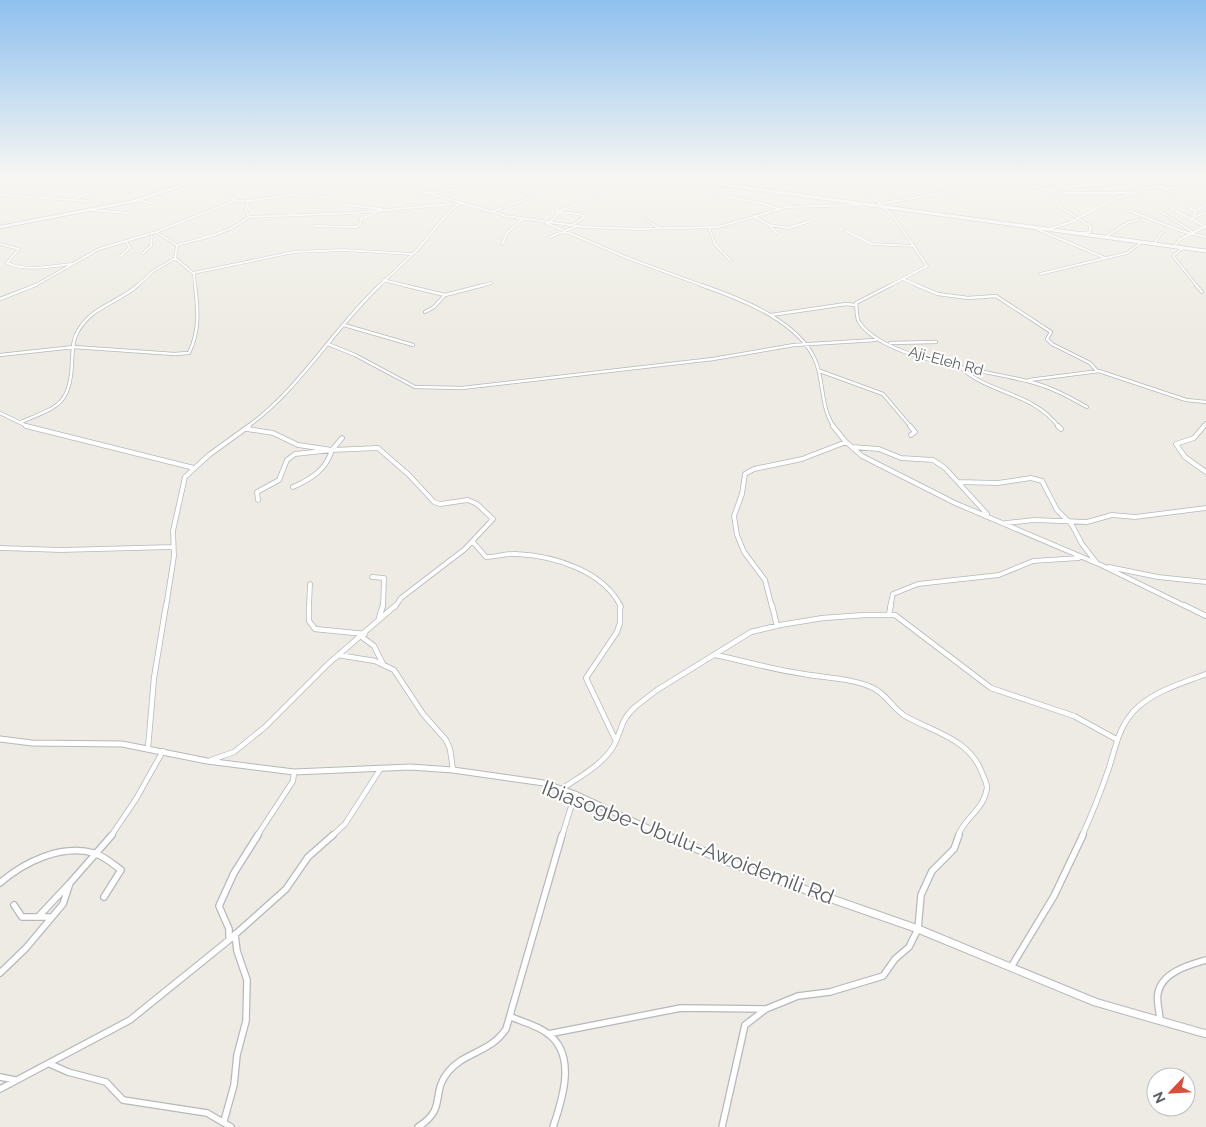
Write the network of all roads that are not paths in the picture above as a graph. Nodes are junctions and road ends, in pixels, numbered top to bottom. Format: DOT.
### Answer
graph roads {
  1 [pos="168,228"];
  2 [pos="233,228"];
  3 [pos="437,228"];
  4 [pos="512,228"];
  5 [pos="556,228"];
  6 [pos="574,228"];
  7 [pos="643,228"];
  8 [pos="659,228"];
  9 [pos="709,228"];
  10 [pos="771,228"];
  11 [pos="901,228"];
  12 [pos="1032,228"];
  13 [pos="1035,228"];
  14 [pos="1052,228"];
  15 [pos="1089,228"];
  16 [pos="1120,228"];
  17 [pos="1175,228"];
  18 [pos="1184,228"];
  19 [pos="1203,228"];
  20 [pos="1044,229"];
  21 [pos="846,231"];
  22 [pos="564,232"];
  23 [pos="1090,232"];
  24 [pos="1162,232"];
  25 [pos="154,233"];
  26 [pos="777,233"];
  27 [pos="1077,233"];
  28 [pos="1193,234"];
  29 [pos="1107,236"];
  30 [pos="1206,236"];
  31 [pos="550,238"];
  32 [pos="1132,241"];
  33 [pos="126,242"];
  34 [pos="1142,242"];
  35 [pos="0,244"];
  36 [pos="502,244"];
  37 [pos="1154,244"];
  38 [pos="177,246"];
  39 [pos="915,246"];
  40 [pos="1174,247"];
  41 [pos="1182,248"];
  42 [pos="1206,251"];
  43 [pos="142,253"];
  44 [pos="412,254"];
  45 [pos="121,256"];
  46 [pos="175,258"];
  47 [pos="1106,258"];
  48 [pos="730,260"];
  49 [pos="74,263"];
  50 [pos="194,273"];
  51 [pos="1040,274"];
  52 [pos="904,279"];
  53 [pos="382,280"];
  54 [pos="491,283"];
  55 [pos="1202,292"];
  56 [pos="445,295"];
  57 [pos="0,299"];
  58 [pos="855,305"];
  59 [pos="425,312"];
  60 [pos="771,315"];
  61 [pos="344,325"];
  62 [pos="876,340"];
  63 [pos="936,342"];
  64 [pos="888,343"];
  65 [pos="328,344"];
  66 [pos="805,344"];
  67 [pos="412,345"];
  68 [pos="74,347"];
  69 [pos="0,355"];
  70 [pos="958,365"];
  71 [pos="820,371"];
  72 [pos="1097,371"];
  73 [pos="1027,380"];
  74 [pos="1206,404"];
  75 [pos="1087,407"];
  76 [pos="0,413"];
  77 [pos="21,422"];
  78 [pos="1206,423"];
  79 [pos="246,429"];
  80 [pos="1061,429"];
  81 [pos="1199,433"];
  82 [pos="912,435"];
  83 [pos="1205,436"];
  84 [pos="342,438"];
  85 [pos="846,442"];
  86 [pos="849,447"];
  87 [pos="332,450"];
  88 [pos="194,468"];
  89 [pos="1206,472"];
  90 [pos="958,482"];
  91 [pos="293,487"];
  92 [pos="258,500"];
  93 [pos="1206,508"];
  94 [pos="989,516"];
  95 [pos="1026,520"];
  96 [pos="1066,521"];
  97 [pos="1006,523"];
  98 [pos="1025,532"];
  99 [pos="473,542"];
  100 [pos="0,548"];
  101 [pos="172,548"];
  102 [pos="1081,558"];
  103 [pos="1101,565"];
  104 [pos="372,577"];
  105 [pos="1206,582"];
  106 [pos="310,584"];
  107 [pos="889,614"];
  108 [pos="1206,616"];
  109 [pos="379,618"];
  110 [pos="777,626"];
  111 [pos="369,628"];
  112 [pos="364,635"];
  113 [pos="370,641"];
  114 [pos="338,655"];
  115 [pos="715,655"];
  116 [pos="384,664"];
  117 [pos="1206,674"];
  118 [pos="0,738"];
  119 [pos="615,738"];
  120 [pos="1116,739"];
  121 [pos="148,748"];
  122 [pos="163,751"];
  123 [pos="231,753"];
  124 [pos="207,761"];
  125 [pos="226,764"];
  126 [pos="381,768"];
  127 [pos="453,770"];
  128 [pos="294,772"];
  129 [pos="562,789"];
  130 [pos="575,794"];
  131 [pos="96,854"];
  132 [pos="0,883"];
  133 [pos="70,883"];
  134 [pos="104,897"];
  135 [pos="14,904"];
  136 [pos="38,916"];
  137 [pos="51,917"];
  138 [pos="918,929"];
  139 [pos="235,934"];
  140 [pos="229,940"];
  141 [pos="1206,960"];
  142 [pos="1011,968"];
  143 [pos="0,973"];
  144 [pos="766,1009"];
  145 [pos="747,1010"];
  146 [pos="511,1016"];
  147 [pos="749,1020"];
  148 [pos="1160,1021"];
  149 [pos="548,1034"];
  150 [pos="1205,1035"];
  151 [pos="50,1064"];
  152 [pos="0,1078"];
  153 [pos="15,1080"];
  154 [pos="0,1089"];
  155 [pos="224,1122"];
  156 [pos="231,1127"];
  157 [pos="418,1127"];
  158 [pos="553,1127"];
  159 [pos="722,1127"];
  1 -- 25 [label="street"];
  2 -- 38 [label="street"];
  3 -- 44 [label="street"];
  4 -- 36 [label="street"];
  5 -- 22 [label="street"];
  6 -- 22 [label="street"];
  7 -- 8 [label="street"];
  8 -- 9 [label="street"];
  9 -- 48 [label="street"];
  10 -- 26 [label="street"];
  11 -- 39 [label="street"];
  12 -- 47 [label="street"];
  13 -- 20 [label="main road"];
  14 -- 20 [label="street"];
  15 -- 23 [label="street"];
  16 -- 29 [label="street"];
  17 -- 28 [label="street"];
  18 -- 28 [label="street"];
  19 -- 28 [label="street"];
  20 -- 27 [label="main road"];
  21 -- 39 [label="street"];
  22 -- 31 [label="street"];
  22 -- 60 [label="street"];
  23 -- 27 [label="street"];
  23 -- 29 [label="street"];
  24 -- 37 [label="street"];
  25 -- 33 [label="street"];
  25 -- 38 [label="street"];
  25 -- 43 [label="street"];
  27 -- 32 [label="main road"];
  28 -- 30 [label="street"];
  28 -- 40 [label="street"];
  29 -- 32 [label="street"];
  32 -- 34 [label="main road"];
  33 -- 45 [label="street"];
  33 -- 49 [label="street"];
  34 -- 37 [label="main road"];
  34 -- 47 [label="street"];
  35 -- 49 [label="street"];
  37 -- 40 [label="main road"];
  38 -- 46 [label="street"];
  39 -- 52 [label="street"];
  40 -- 41 [label="main road"];
  41 -- 42 [label="main road"];
  41 -- 55 [label="street"];
  44 -- 50 [label="street"];
  44 -- 53 [label="street"];
  46 -- 50 [label="street"];
  46 -- 68 [label="street"];
  47 -- 51 [label="street"];
  49 -- 57 [label="street"];
  50 -- 68 [label="street"];
  52 -- 58 [label="street"];
  52 -- 72 [label="street"];
  53 -- 56 [label="street"];
  53 -- 61 [label="street"];
  54 -- 56 [label="street"];
  56 -- 59 [label="street"];
  58 -- 60 [label="street"];
  58 -- 62 [label="street"];
  60 -- 66 [label="street"];
  61 -- 65 [label="street"];
  61 -- 67 [label="street"];
  62 -- 64 [label="street, Aji-Eleh Rd"];
  62 -- 66 [label="street"];
  63 -- 64 [label="street"];
  64 -- 70 [label="street, Aji-Eleh Rd"];
  65 -- 66 [label="street"];
  65 -- 79 [label="street"];
  66 -- 71 [label="street"];
  68 -- 69 [label="street"];
  68 -- 77 [label="street"];
  70 -- 73 [label="street, Aji-Eleh Rd"];
  70 -- 80 [label="street"];
  71 -- 82 [label="street"];
  71 -- 85 [label="street"];
  72 -- 73 [label="street"];
  72 -- 74 [label="street"];
  73 -- 75 [label="street, Aji-Eleh Rd"];
  76 -- 77 [label="street"];
  77 -- 88 [label="street"];
  78 -- 81 [label="street"];
  79 -- 87 [label="street"];
  79 -- 88 [label="street"];
  81 -- 83 [label="street"];
  81 -- 89 [label="street"];
  84 -- 87 [label="street"];
  85 -- 86 [label="street"];
  85 -- 110 [label="street"];
  86 -- 90 [label="street"];
  86 -- 94 [label="street"];
  87 -- 91 [label="street"];
  87 -- 92 [label="street"];
  87 -- 99 [label="street"];
  88 -- 101 [label="street"];
  90 -- 94 [label="street"];
  90 -- 96 [label="street"];
  93 -- 96 [label="street"];
  94 -- 97 [label="street"];
  95 -- 96 [label="street"];
  95 -- 97 [label="street"];
  95 -- 98 [label="street"];
  96 -- 103 [label="street"];
  97 -- 98 [label="street"];
  98 -- 102 [label="street"];
  99 -- 109 [label="street"];
  99 -- 119 [label="street"];
  100 -- 101 [label="street"];
  101 -- 121 [label="street"];
  102 -- 103 [label="street"];
  102 -- 107 [label="street"];
  103 -- 105 [label="street"];
  103 -- 108 [label="street"];
  104 -- 109 [label="street"];
  106 -- 112 [label="street"];
  107 -- 110 [label="street"];
  107 -- 120 [label="street"];
  109 -- 111 [label="street"];
  110 -- 115 [label="street"];
  111 -- 112 [label="street"];
  111 -- 113 [label="street"];
  112 -- 113 [label="street"];
  112 -- 114 [label="street"];
  113 -- 116 [label="street"];
  114 -- 116 [label="street"];
  114 -- 123 [label="street"];
  115 -- 119 [label="street"];
  115 -- 138 [label="street"];
  116 -- 127 [label="street"];
  117 -- 120 [label="street"];
  118 -- 121 [label="street, Ibiasogbe-Ubulu-Awoidemili Rd"];
  119 -- 129 [label="street"];
  120 -- 142 [label="street"];
  121 -- 122 [label="street, Ibiasogbe-Ubulu-Awoidemili Rd"];
  122 -- 124 [label="street, Ibiasogbe-Ubulu-Awoidemili Rd"];
  122 -- 131 [label="street"];
  123 -- 124 [label="street"];
  123 -- 125 [label="street"];
  124 -- 125 [label="street, Ibiasogbe-Ubulu-Awoidemili Rd"];
  125 -- 128 [label="street, Ibiasogbe-Ubulu-Awoidemili Rd"];
  126 -- 127 [label="street, Ibiasogbe-Ubulu-Awoidemili Rd"];
  126 -- 128 [label="street, Ibiasogbe-Ubulu-Awoidemili Rd"];
  126 -- 139 [label="street"];
  127 -- 129 [label="street, Ibiasogbe-Ubulu-Awoidemili Rd"];
  128 -- 140 [label="street"];
  129 -- 130 [label="street, Ibiasogbe-Ubulu-Awoidemili Rd"];
  130 -- 138 [label="street, Ibiasogbe-Ubulu-Awoidemili Rd"];
  130 -- 146 [label="street"];
  131 -- 132 [label="street"];
  131 -- 133 [label="street"];
  131 -- 134 [label="street"];
  133 -- 136 [label="street"];
  133 -- 137 [label="street"];
  135 -- 136 [label="street"];
  136 -- 137 [label="street"];
  137 -- 143 [label="street"];
  138 -- 142 [label="street, Ibiasogbe-Ubulu-Awoidemili Rd"];
  138 -- 144 [label="street"];
  139 -- 140 [label="street"];
  139 -- 155 [label="street"];
  140 -- 151 [label="street"];
  141 -- 148 [label="street"];
  142 -- 148 [label="street, Ibiasogbe-Ubulu-Awoidemili Rd"];
  144 -- 145 [label="street"];
  144 -- 147 [label="street"];
  145 -- 147 [label="street"];
  145 -- 149 [label="street"];
  146 -- 149 [label="street"];
  146 -- 157 [label="street"];
  147 -- 159 [label="street"];
  148 -- 150 [label="street, Ibiasogbe-Ubulu-Awoidemili Rd"];
  149 -- 158 [label="street"];
  151 -- 153 [label="street"];
  151 -- 155 [label="street"];
  152 -- 153 [label="street"];
  153 -- 154 [label="street"];
  155 -- 156 [label="street"];
}
